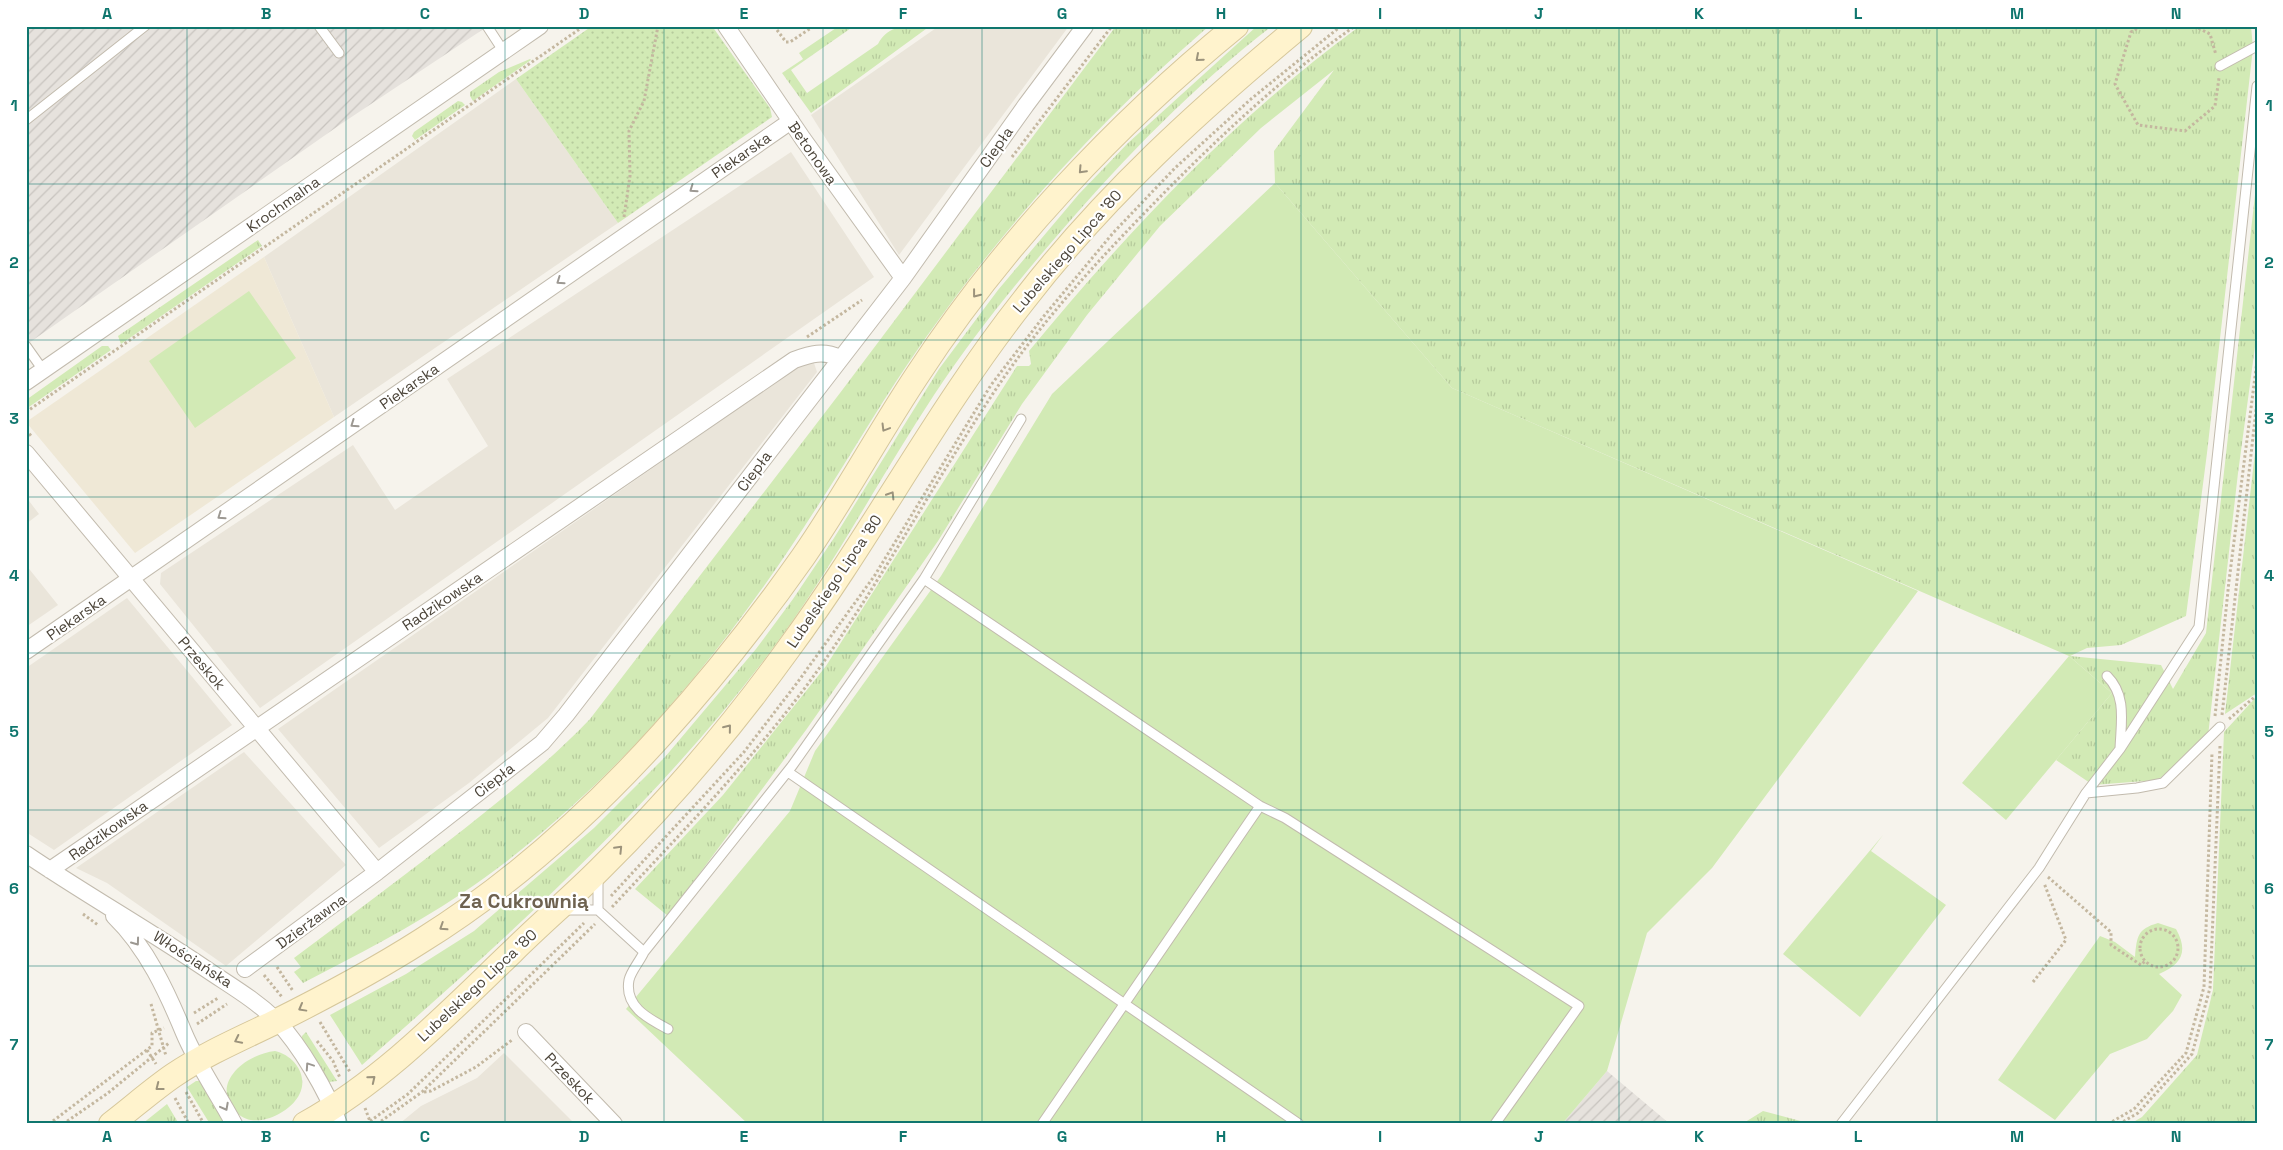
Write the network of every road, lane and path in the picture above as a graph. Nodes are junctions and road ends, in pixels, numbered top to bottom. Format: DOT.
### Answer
graph roads {
  1 [pos="145,26"];
  2 [pos="319,26"];
  3 [pos="487,26"];
  4 [pos="540,26"];
  5 [pos="584,26"];
  6 [pos="658,26"];
  7 [pos="726,26"];
  8 [pos="774,26"];
  9 [pos="814,26"];
  10 [pos="1085,26"];
  11 [pos="1236,26"];
  12 [pos="1300,26"];
  13 [pos="1355,26"];
  14 [pos="2141,26"];
  15 [pos="2257,46"];
  16 [pos="504,52"];
  17 [pos="338,53"];
  18 [pos="2220,66"];
  19 [pos="2257,86"];
  20 [pos="2215,106"];
  21 [pos="26,120"];
  22 [pos="791,121"];
  23 [pos="623,225"];
  24 [pos="903,278"];
  25 [pos="869,296"];
  26 [pos="806,338"];
  27 [pos="26,346"];
  28 [pos="840,358"];
  29 [pos="2257,361"];
  30 [pos="43,370"];
  31 [pos="26,382"];
  32 [pos="2257,400"];
  33 [pos="26,412"];
  34 [pos="1021,418"];
  35 [pos="26,453"];
  36 [pos="132,578"];
  37 [pos="924,579"];
  38 [pos="26,651"];
  39 [pos="2107,676"];
  40 [pos="2257,695"];
  41 [pos="2220,727"];
  42 [pos="256,728"];
  43 [pos="2213,735"];
  44 [pos="2120,749"];
  45 [pos="788,772"];
  46 [pos="2086,794"];
  47 [pos="1260,806"];
  48 [pos="26,854"];
  49 [pos="2038,868"];
  50 [pos="600,869"];
  51 [pos="50,870"];
  52 [pos="376,872"];
  53 [pos="104,906"];
  54 [pos="77,909"];
  55 [pos="556,910"];
  56 [pos="601,913"];
  57 [pos="104,932"];
  58 [pos="644,952"];
  59 [pos="273,961"];
  60 [pos="2145,961"];
  61 [pos="245,969"];
  62 [pos="2033,982"];
  63 [pos="235,987"];
  64 [pos="150,1002"];
  65 [pos="1124,1004"];
  66 [pos="304,1006"];
  67 [pos="277,1021"];
  68 [pos="180,1022"];
  69 [pos="668,1029"];
  70 [pos="158,1030"];
  71 [pos="526,1032"];
  72 [pos="508,1042"];
  73 [pos="199,1060"];
  74 [pos="175,1074"];
  75 [pos="358,1091"];
  76 [pos="422,1092"];
  77 [pos="336,1116"];
  78 [pos="52,1123"];
  79 [pos="111,1124"];
  80 [pos="204,1124"];
  81 [pos="234,1124"];
  82 [pos="305,1124"];
  83 [pos="371,1124"];
  84 [pos="378,1124"];
  85 [pos="614,1124"];
  86 [pos="1042,1124"];
  87 [pos="1299,1124"];
  88 [pos="1495,1124"];
  89 [pos="1841,1124"];
  90 [pos="2108,1124"];
  91 [pos="2119,1124"];
  1 -- 21 [label="lane"];
  2 -- 17 [label="lane"];
  3 -- 16 [label="lane"];
  4 -- 16 [label="street, Krochmalna"];
  5 -- 33 [label="path"];
  6 -- 23 [label="path"];
  7 -- 22 [label="street, Betonowa"];
  8 -- 9 [label="path"];
  10 -- 24 [label="street, Ciepła"];
  11 -- 66 [label="main road, one-way"];
  50 -- 12 [label="main road, Lubelskiego Lipca '80, one-way"];
  13 -- 56 [label="path"];
  14 -- 20 [label="path"];
  15 -- 18 [label="lane"];
  16 -- 30 [label="street, Krochmalna"];
  19 -- 44 [label="lane"];
  22 -- 24 [label="street, Betonowa"];
  22 -- 36 [label="street, Piekarska, one-way"];
  24 -- 28 [label="street, Ciepła"];
  25 -- 26 [label="path"];
  27 -- 30 [label="lane"];
  28 -- 42 [label="street, Radzikowska"];
  28 -- 52 [label="street, Ciepła"];
  29 -- 43 [label="path"];
  30 -- 31 [label="street, Krochmalna"];
  32 -- 41 [label="path"];
  34 -- 37 [label="lane"];
  35 -- 36 [label="street, Przeskok"];
  36 -- 38 [label="street, Piekarska"];
  36 -- 42 [label="street, Przeskok"];
  37 -- 45 [label="lane"];
  37 -- 47 [label="lane"];
  39 -- 44 [label="lane"];
  40 -- 41 [label="path"];
  41 -- 43 [label="lane"];
  41 -- 91 [label="path"];
  42 -- 51 [label="street, Radzikowska"];
  42 -- 52 [label="street, Przeskok"];
  43 -- 46 [label="lane"];
  43 -- 90 [label="path"];
  44 -- 46 [label="lane"];
  45 -- 58 [label="lane"];
  45 -- 65 [label="lane"];
  46 -- 49 [label="lane"];
  47 -- 65 [label="lane"];
  47 -- 88 [label="lane"];
  48 -- 51 [label="street, Włościańska"];
  49 -- 60 [label="path"];
  49 -- 62 [label="path"];
  49 -- 89 [label="lane"];
  50 -- 55 [label="main road, Lubelskiego Lipca '80"];
  50 -- 56 [label="lane"];
  51 -- 53 [label="street, Włościańska"];
  52 -- 61 [label="street, Dzierżawna"];
  53 -- 63 [label="street, Włościańska"];
  53 -- 68 [label="street, Włościańska, one-way"];
  54 -- 57 [label="path"];
  55 -- 56 [label="lane"];
  75 -- 55 [label="main road, Lubelskiego Lipca '80, one-way"];
  56 -- 58 [label="lane"];
  56 -- 76 [label="path"];
  58 -- 69 [label="lane"];
  59 -- 66 [label="path"];
  60 -- 60 [label="path"];
  63 -- 67 [label="street, Włościańska"];
  63 -- 68 [label="path"];
  64 -- 70 [label="path"];
  65 -- 86 [label="lane"];
  65 -- 87 [label="lane"];
  66 -- 67 [label="main road, one-way"];
  66 -- 75 [label="path"];
  67 -- 73 [label="main road, one-way"];
  77 -- 67 [label="street, Włościańska, one-way"];
  68 -- 70 [label="path"];
  68 -- 73 [label="street, Włościańska"];
  70 -- 74 [label="path"];
  70 -- 78 [label="path"];
  71 -- 85 [label="street, Przeskok"];
  72 -- 76 [label="path"];
  73 -- 74 [label="main road"];
  73 -- 81 [label="street, Włościańska, one-way"];
  74 -- 79 [label="main road, one-way"];
  74 -- 80 [label="path"];
  75 -- 77 [label="main road, Lubelskiego Lipca '80"];
  75 -- 83 [label="path"];
  76 -- 84 [label="path"];
  77 -- 82 [label="main road, Lubelskiego Lipca '80"];
}
